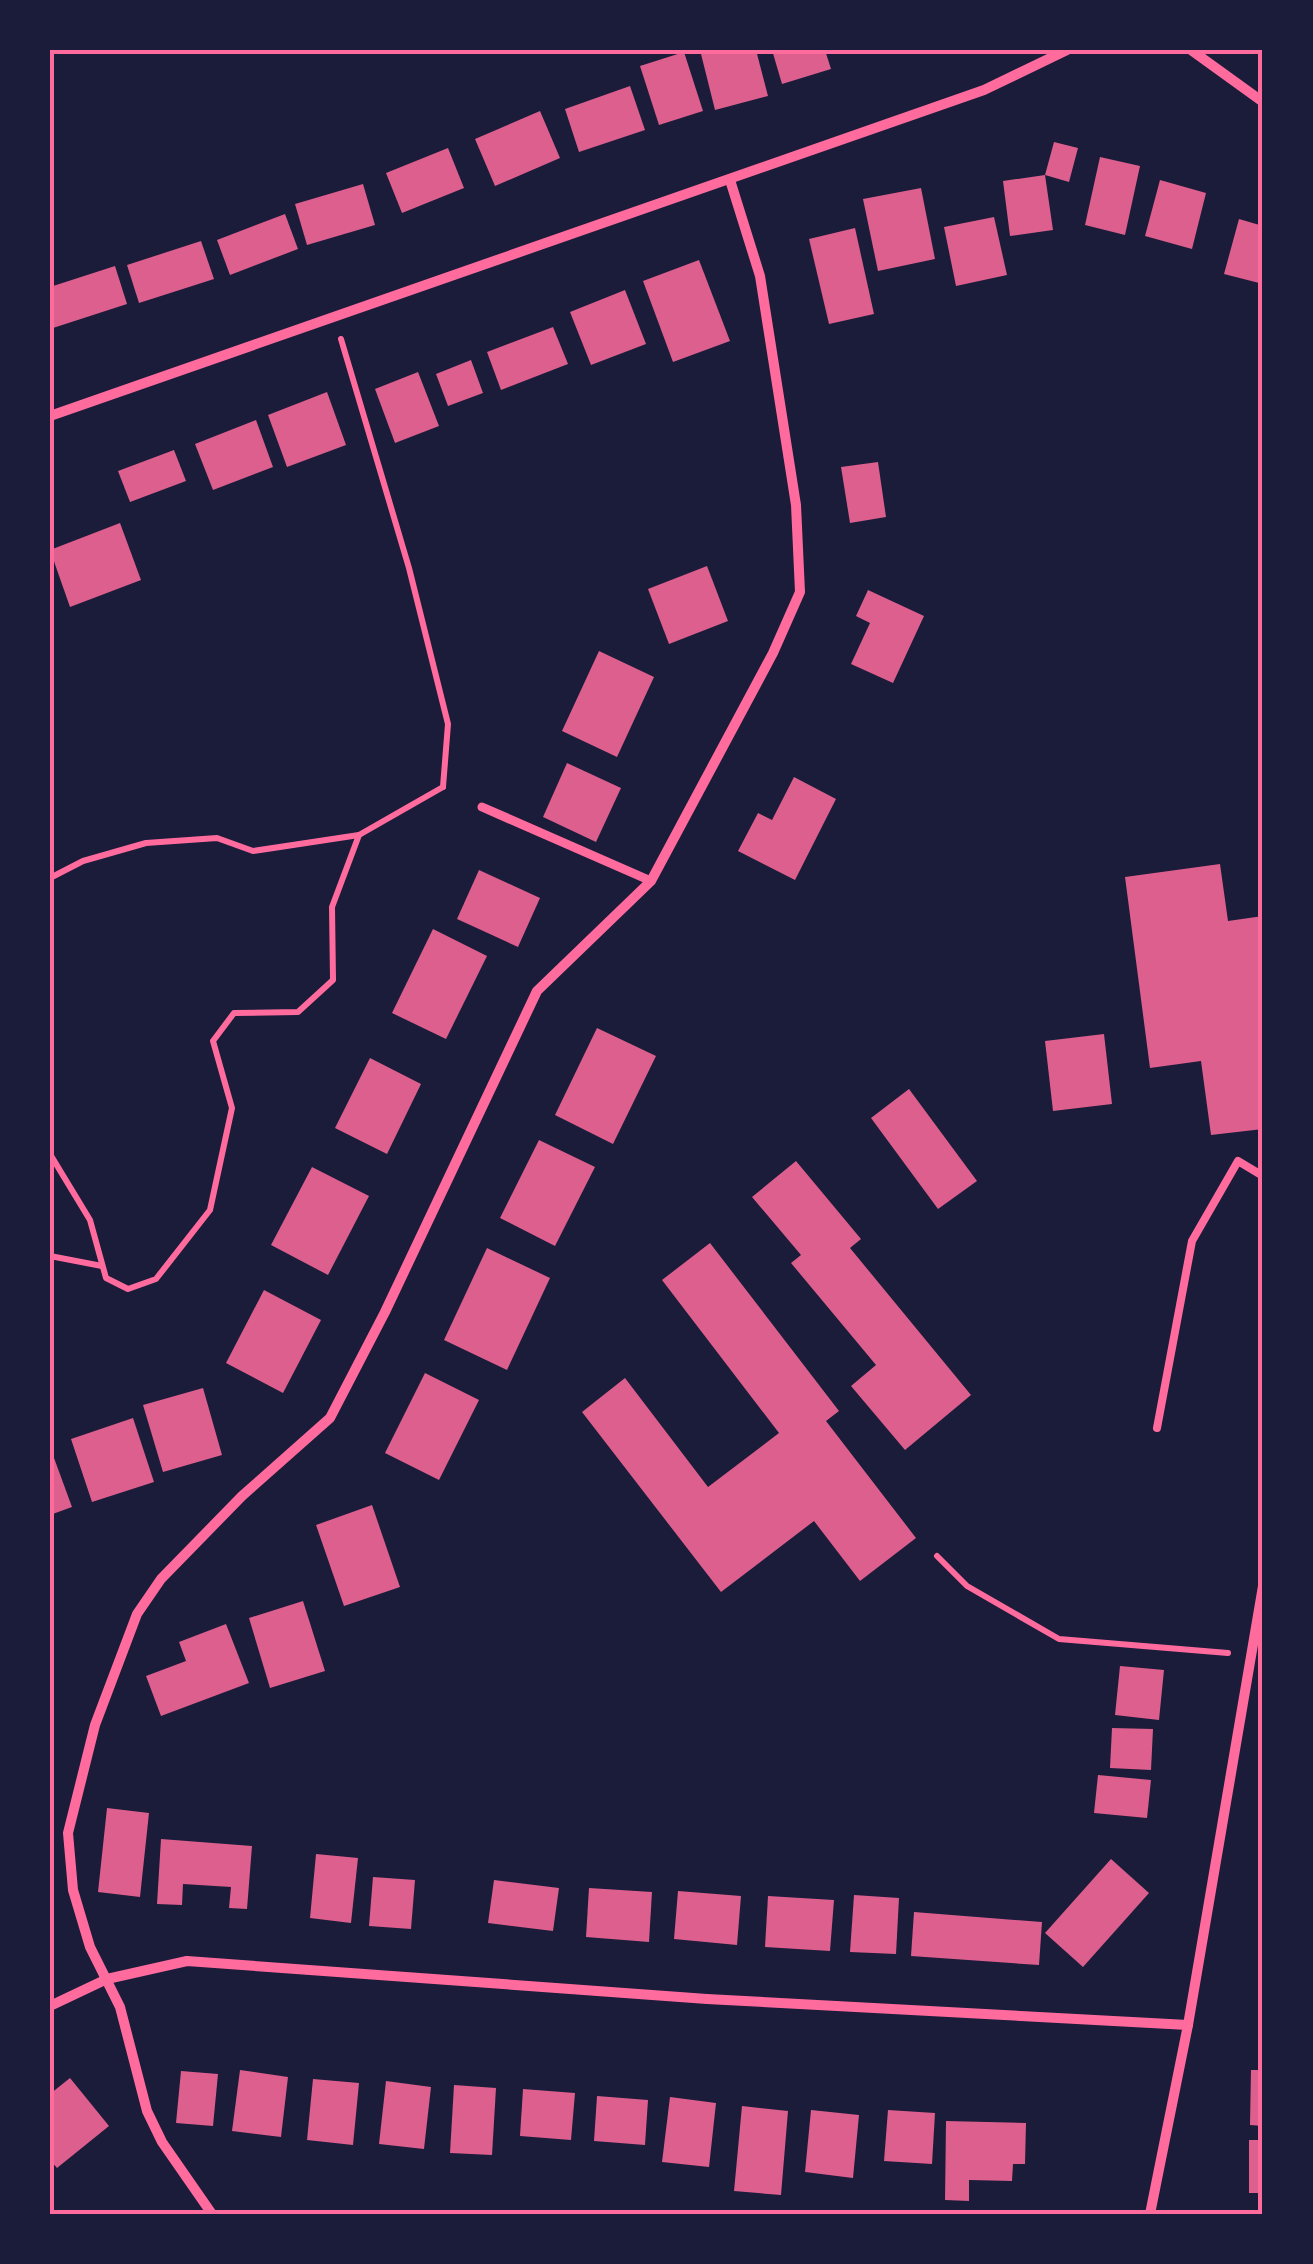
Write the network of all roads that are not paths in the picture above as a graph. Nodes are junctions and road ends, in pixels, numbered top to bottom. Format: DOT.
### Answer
graph roads {
  1 [pos="1067,50"];
  2 [pos="1190,50"];
  3 [pos="1263,102"];
  4 [pos="730,180"];
  5 [pos="50,416"];
  6 [pos="482,807"];
  7 [pos="652,881"];
  8 [pos="1263,1176"];
  9 [pos="1158,1428"];
  10 [pos="1263,1586"];
  11 [pos="1260,1618"];
  12 [pos="106,1979"];
  13 [pos="50,2006"];
  14 [pos="1188,2024"];
  15 [pos="212,2214"];
  16 [pos="1150,2214"];
  1 -- 4 [label="street"];
  2 -- 3 [label="street"];
  4 -- 5 [label="street"];
  4 -- 7 [label="street"];
  6 -- 7 [label="street"];
  7 -- 12 [label="street"];
  8 -- 9 [label="lane"];
  10 -- 11 [label="street"];
  11 -- 14 [label="street"];
  12 -- 13 [label="street"];
  12 -- 14 [label="street"];
  12 -- 15 [label="street"];
  14 -- 16 [label="street"];
}
